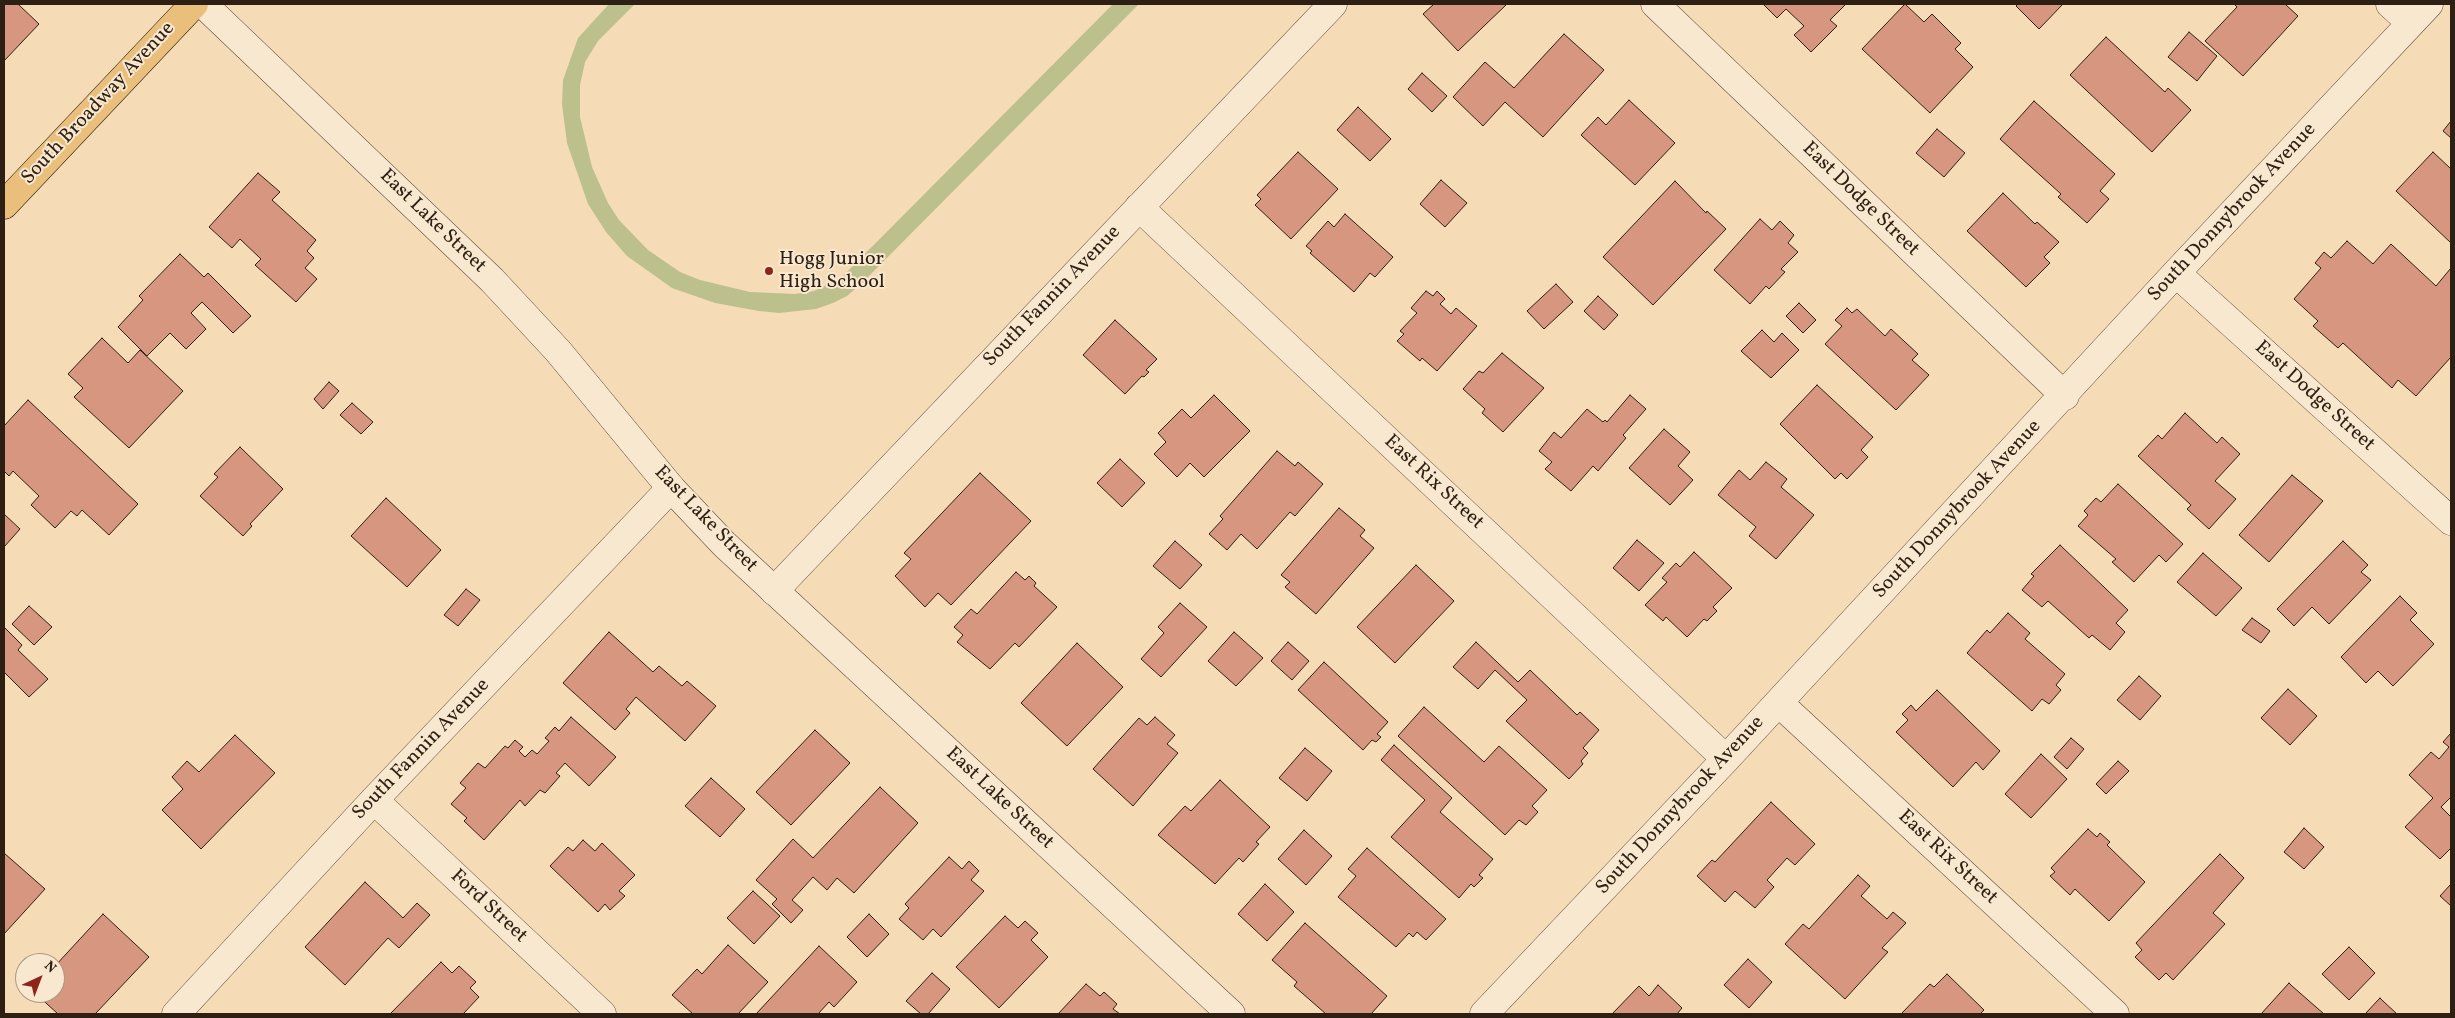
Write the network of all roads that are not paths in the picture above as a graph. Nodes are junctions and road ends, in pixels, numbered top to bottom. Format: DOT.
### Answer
graph roads {
  1 [pos="194,4"];
  2 [pos="203,4"];
  3 [pos="1334,4"];
  4 [pos="1655,4"];
  5 [pos="2390,4"];
  6 [pos="2429,4"];
  7 [pos="2411,24"];
  8 [pos="4,205"];
  9 [pos="1139,207"];
  10 [pos="2176,273"];
  11 [pos="2065,396"];
  12 [pos="671,488"];
  13 [pos="2451,521"];
  14 [pos="774,591"];
  15 [pos="1779,702"];
  16 [pos="1726,759"];
  17 [pos="374,800"];
  18 [pos="176,1014"];
  19 [pos="602,1014"];
  20 [pos="1231,1014"];
  21 [pos="1484,1014"];
  22 [pos="2115,1014"];
  1 -- 8 [label="main road, South Broadway Avenue"];
  2 -- 12 [label="street, East Lake Street"];
  3 -- 9 [label="street, South Fannin Avenue"];
  4 -- 11 [label="street, East Dodge Street"];
  5 -- 7 [label="street"];
  6 -- 7 [label="street, South Donnybrook Avenue"];
  7 -- 10 [label="street, South Donnybrook Avenue"];
  9 -- 14 [label="street, South Fannin Avenue"];
  9 -- 16 [label="street, East Rix Street"];
  10 -- 11 [label="street, South Donnybrook Avenue"];
  10 -- 13 [label="street, East Dodge Street"];
  11 -- 15 [label="street, South Donnybrook Avenue"];
  12 -- 14 [label="street, East Lake Street"];
  12 -- 17 [label="street, South Fannin Avenue"];
  14 -- 20 [label="street, East Lake Street"];
  15 -- 16 [label="street, South Donnybrook Avenue"];
  15 -- 22 [label="street, East Rix Street"];
  16 -- 21 [label="street, South Donnybrook Avenue"];
  17 -- 18 [label="street, South Fannin Avenue"];
  17 -- 19 [label="street, Ford Street"];
}
